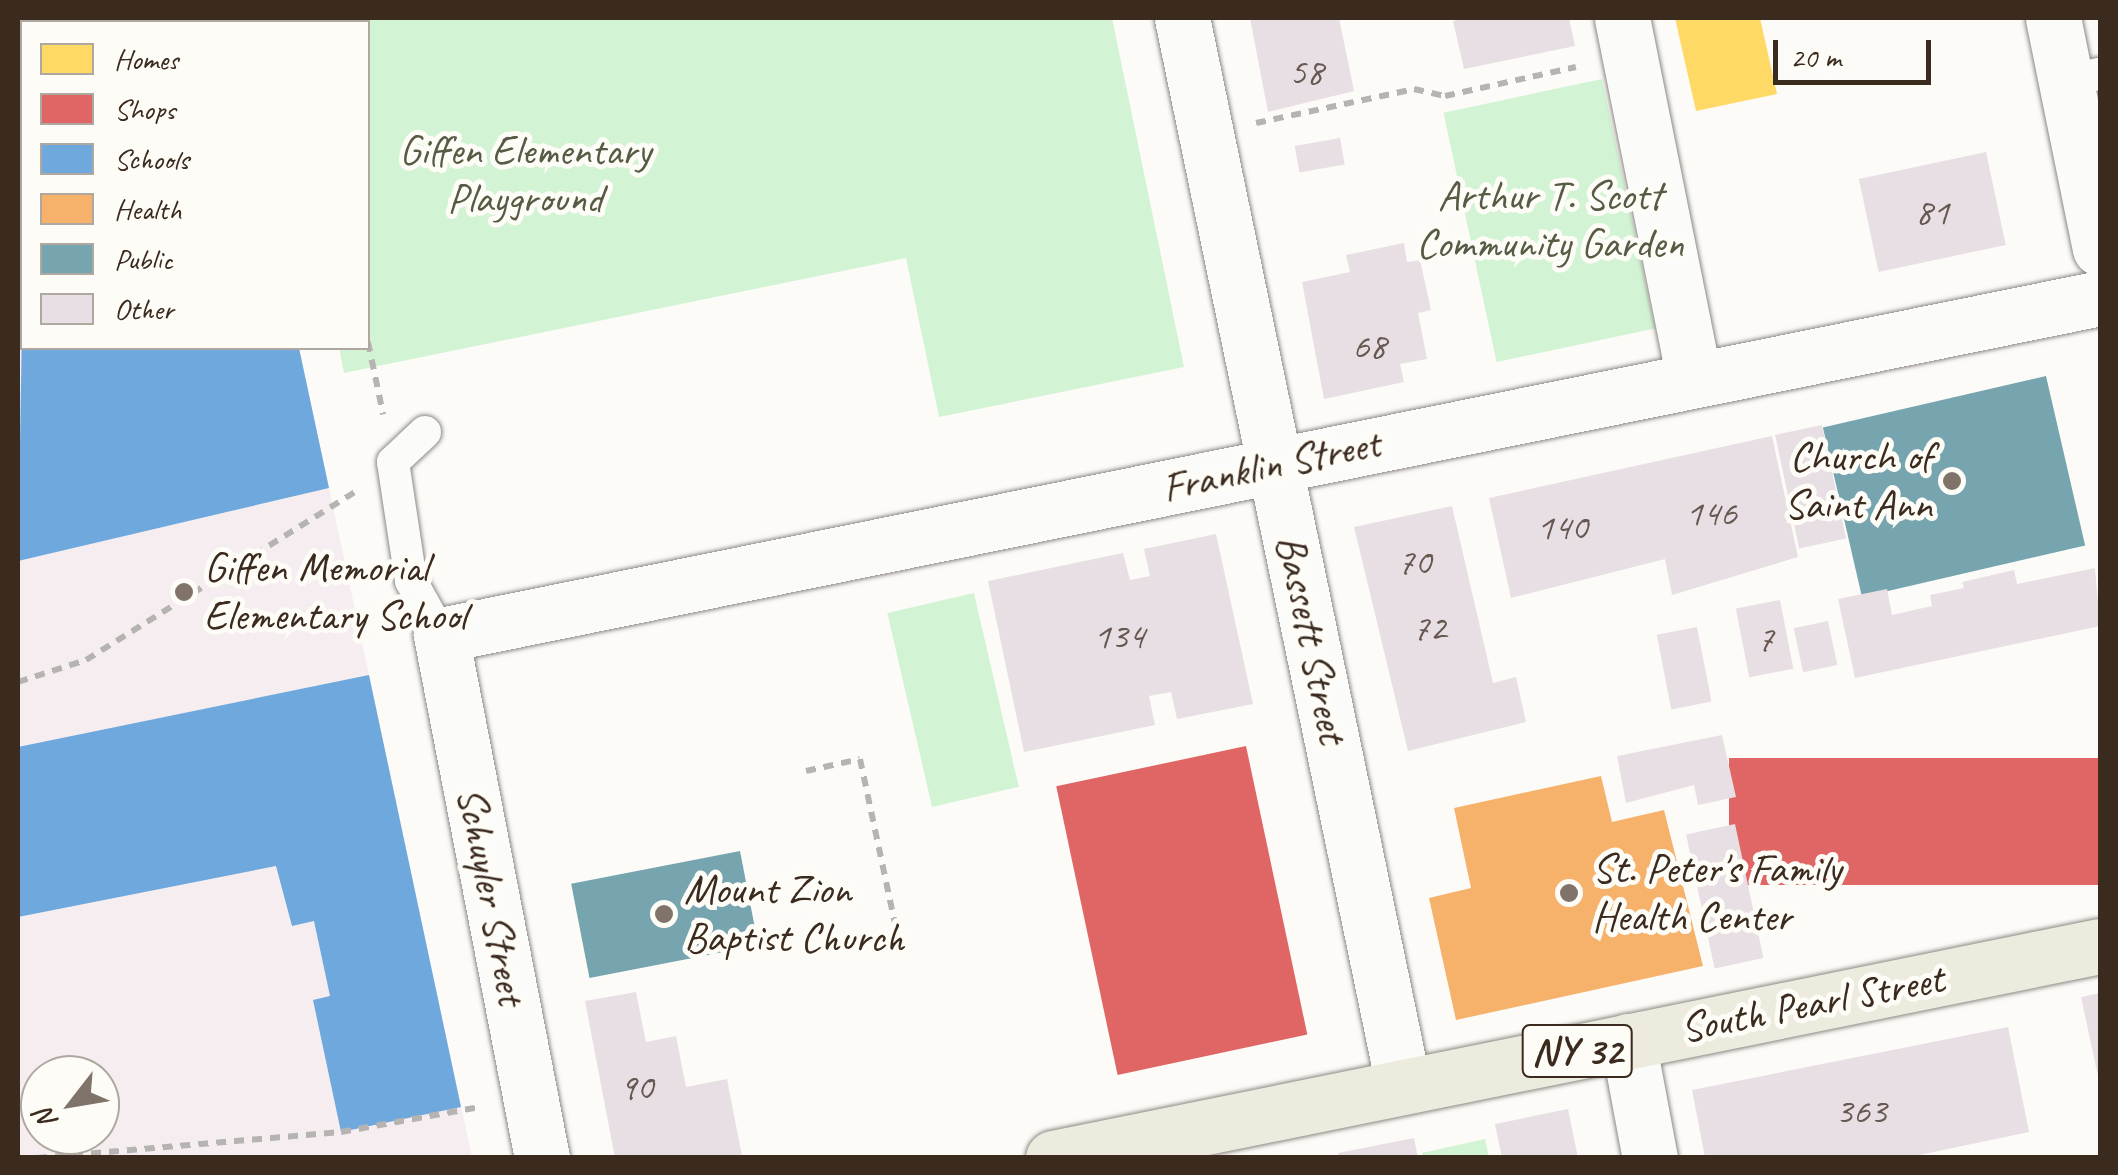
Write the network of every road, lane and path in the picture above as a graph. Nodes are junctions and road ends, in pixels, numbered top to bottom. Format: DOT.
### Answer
graph roads {
  1 [pos="1182,18"];
  2 [pos="2053,18"];
  3 [pos="1626,36"];
  4 [pos="2083,77"];
  5 [pos="1206,134"];
  6 [pos="2100,248"];
  7 [pos="2100,298"];
  8 [pos="1694,377"];
  9 [pos="425,432"];
  10 [pos="1275,466"];
  11 [pos="333,510"];
  12 [pos="441,635"];
  13 [pos="18,682"];
  14 [pos="806,770"];
  15 [pos="898,938"];
  16 [pos="2100,946"];
  17 [pos="1628,1041"];
  18 [pos="1403,1084"];
  19 [pos="530,1098"];
  20 [pos="38,1158"];
  21 [pos="542,1158"];
  22 [pos="1053,1158"];
  23 [pos="1650,1158"];
  1 -- 5 [label="street, Bassett Street"];
  2 -- 4 [label="street"];
  3 -- 5 [label="path"];
  3 -- 8 [label="street"];
  4 -- 6 [label="street"];
  5 -- 10 [label="street, Bassett Street"];
  7 -- 8 [label="street, Franklin Street"];
  8 -- 10 [label="street, Franklin Street"];
  9 -- 12 [label="lane"];
  10 -- 12 [label="street, Franklin Street"];
  10 -- 18 [label="street, Bassett Street"];
  11 -- 13 [label="path"];
  12 -- 19 [label="street, Schuyler Street"];
  14 -- 15 [label="path"];
  16 -- 17 [label="main road, South Pearl Street / NY 32"];
  17 -- 18 [label="main road, South Pearl Street / NY 32"];
  17 -- 23 [label="street"];
  18 -- 22 [label="main road, South Pearl Street / NY 32"];
  19 -- 20 [label="path"];
  19 -- 21 [label="street, Schuyler Street"];
}
